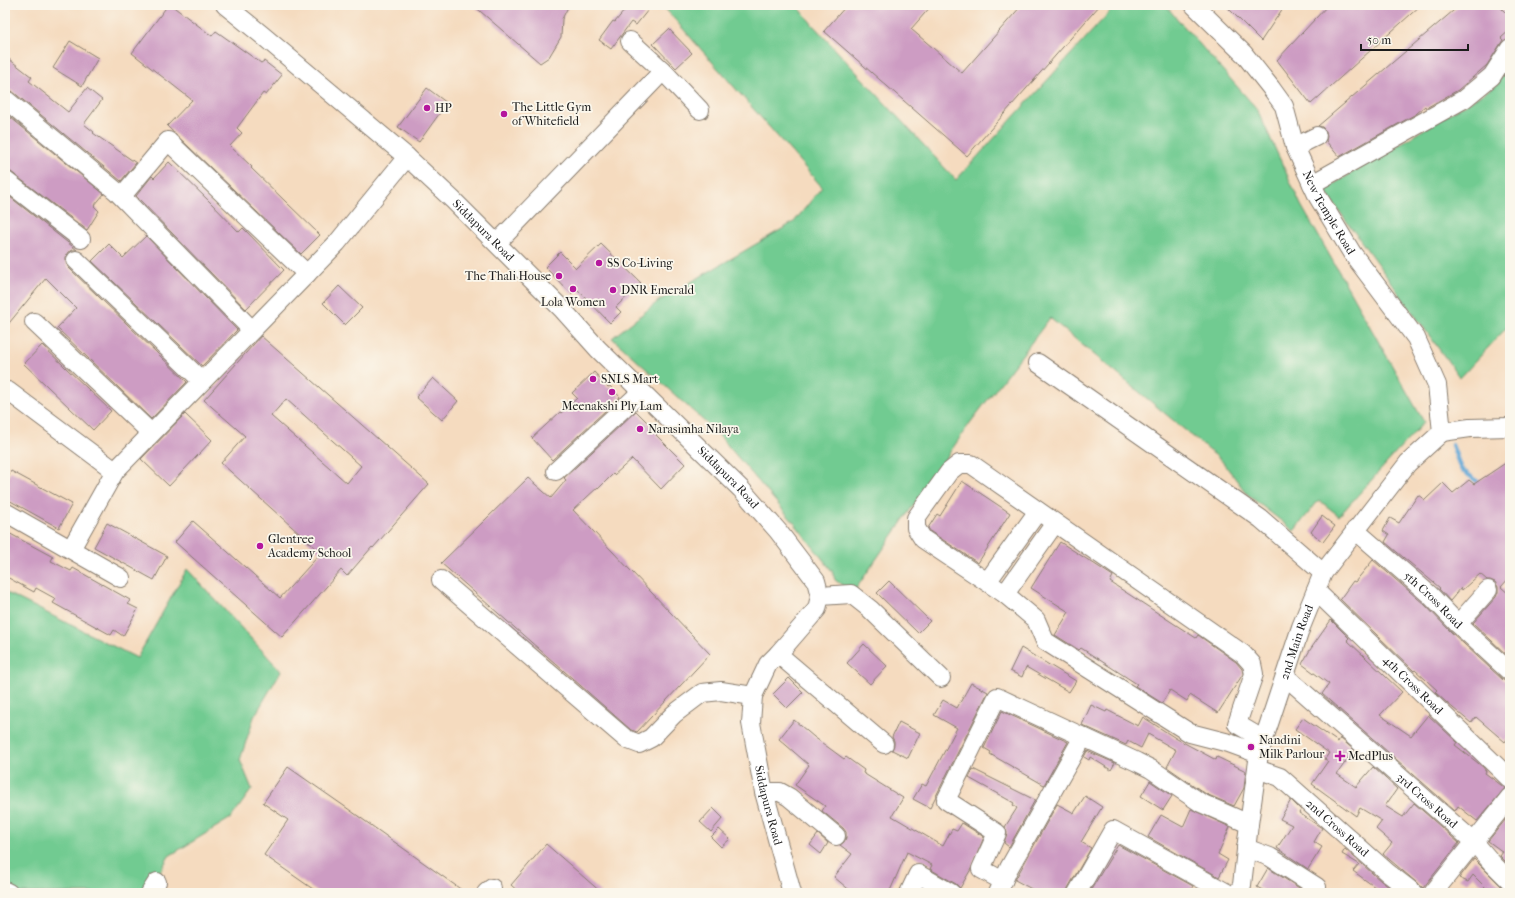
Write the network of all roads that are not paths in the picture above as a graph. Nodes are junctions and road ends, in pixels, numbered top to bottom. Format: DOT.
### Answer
graph roads {
  1 [pos="225,5"];
  2 [pos="1194,5"];
  3 [pos="630,41"];
  4 [pos="1510,48"];
  5 [pos="663,71"];
  6 [pos="5,99"];
  7 [pos="700,110"];
  8 [pos="1316,136"];
  9 [pos="1295,147"];
  10 [pos="407,157"];
  11 [pos="5,180"];
  12 [pos="1312,184"];
  13 [pos="122,196"];
  14 [pos="81,239"];
  15 [pos="497,243"];
  16 [pos="76,260"];
  17 [pos="307,274"];
  18 [pos="34,322"];
  19 [pos="252,330"];
  20 [pos="1038,363"];
  21 [pos="202,381"];
  22 [pos="8,391"];
  23 [pos="641,392"];
  24 [pos="1510,427"];
  25 [pos="151,432"];
  26 [pos="1442,432"];
  27 [pos="115,471"];
  28 [pos="556,471"];
  29 [pos="5,512"];
  30 [pos="1038,512"];
  31 [pos="1055,523"];
  32 [pos="1355,530"];
  33 [pos="71,549"];
  34 [pos="1323,573"];
  35 [pos="121,578"];
  36 [pos="441,580"];
  37 [pos="987,582"];
  38 [pos="1488,590"];
  39 [pos="1316,591"];
  40 [pos="1005,594"];
  41 [pos="820,596"];
  42 [pos="1458,624"];
  43 [pos="778,654"];
  44 [pos="1510,672"];
  45 [pos="1286,676"];
  46 [pos="941,678"];
  47 [pos="753,696"];
  48 [pos="1083,737"];
  49 [pos="884,744"];
  50 [pos="1260,754"];
  51 [pos="1510,779"];
  52 [pos="764,792"];
  53 [pos="1510,797"];
  54 [pos="1249,824"];
  55 [pos="836,836"];
  56 [pos="1474,842"];
  57 [pos="1246,848"];
  58 [pos="1510,881"];
  59 [pos="1000,887"];
  60 [pos="1201,887"];
  61 [pos="1316,887"];
  62 [pos="5,891"];
  63 [pos="8,893"];
  64 [pos="792,893"];
  65 [pos="909,893"];
  66 [pos="951,893"];
  67 [pos="1077,893"];
  68 [pos="1236,893"];
  69 [pos="1414,893"];
  70 [pos="1433,893"];
  1 -- 10 [label="street, Siddapura Road"];
  2 -- 9 [label="street, New Temple Road"];
  3 -- 5 [label="street"];
  4 -- 12 [label="street"];
  5 -- 7 [label="street"];
  5 -- 15 [label="street"];
  6 -- 13 [label="street"];
  8 -- 9 [label="street"];
  9 -- 12 [label="street, New Temple Road"];
  10 -- 15 [label="street, Siddapura Road"];
  10 -- 17 [label="street"];
  11 -- 14 [label="street"];
  12 -- 26 [label="street, New Temple Road"];
  13 -- 17 [label="street"];
  13 -- 19 [label="street"];
  15 -- 23 [label="street, Siddapura Road"];
  16 -- 21 [label="street"];
  17 -- 19 [label="street"];
  18 -- 25 [label="street"];
  19 -- 21 [label="street"];
  20 -- 34 [label="street"];
  21 -- 25 [label="street"];
  22 -- 27 [label="street"];
  23 -- 28 [label="street"];
  23 -- 41 [label="street, Siddapura Road"];
  24 -- 26 [label="street"];
  25 -- 27 [label="street"];
  26 -- 32 [label="street, 2nd Main Road"];
  27 -- 33 [label="street"];
  29 -- 33 [label="street"];
  30 -- 31 [label="street"];
  30 -- 37 [label="street"];
  30 -- 37 [label="street"];
  31 -- 40 [label="street"];
  31 -- 50 [label="street"];
  32 -- 34 [label="street, 2nd Main Road"];
  32 -- 42 [label="street, 5th Cross Road"];
  33 -- 35 [label="street"];
  34 -- 39 [label="street, 2nd Main Road"];
  36 -- 47 [label="street"];
  37 -- 40 [label="street"];
  38 -- 42 [label="street"];
  39 -- 45 [label="street, 2nd Main Road"];
  39 -- 51 [label="street, 4th Cross Road"];
  40 -- 50 [label="street"];
  41 -- 43 [label="street, Siddapura Road"];
  41 -- 46 [label="street"];
  42 -- 44 [label="street, 5th Cross Road"];
  43 -- 47 [label="street, Siddapura Road"];
  43 -- 49 [label="street"];
  45 -- 50 [label="street, 2nd Main Road"];
  45 -- 56 [label="street, 3rd Cross Road"];
  47 -- 52 [label="street, Siddapura Road"];
  48 -- 54 [label="street"];
  48 -- 59 [label="street"];
  48 -- 59 [label="street"];
  50 -- 54 [label="street, 2nd Main Road"];
  50 -- 69 [label="street, 2nd Cross Road"];
  52 -- 55 [label="street"];
  52 -- 64 [label="street, Siddapura Road"];
  53 -- 56 [label="street"];
  54 -- 57 [label="street, 2nd Main Road"];
  56 -- 58 [label="street, 3rd Cross Road"];
  56 -- 70 [label="street"];
  57 -- 61 [label="street"];
  57 -- 68 [label="street, 2nd Main Road"];
  60 -- 67 [label="street"];
  60 -- 68 [label="street"];
  62 -- 63 [label="street"];
  65 -- 66 [label="street"];
}
